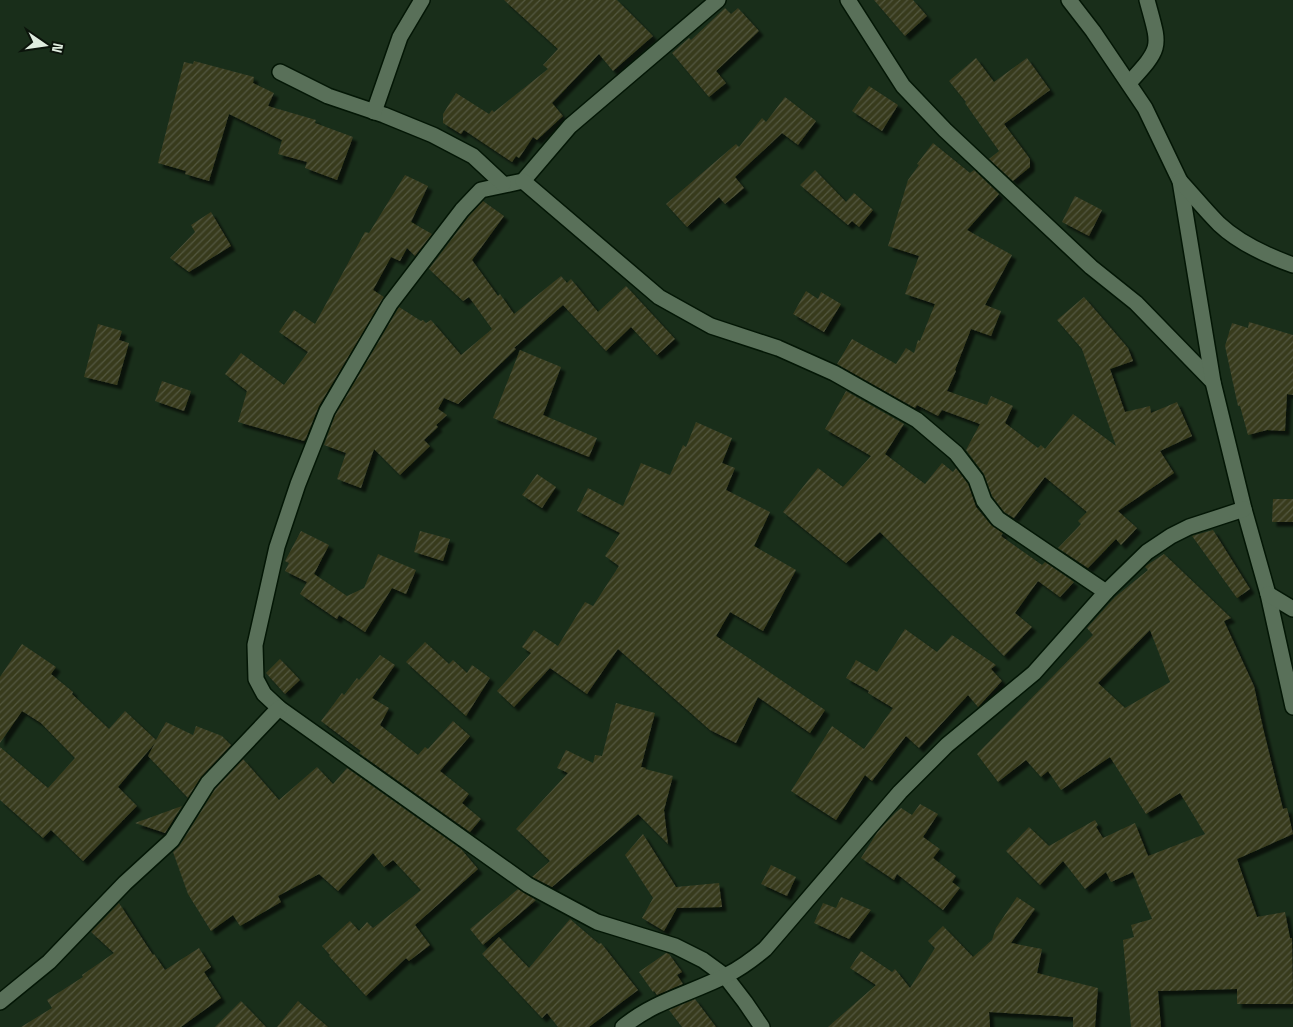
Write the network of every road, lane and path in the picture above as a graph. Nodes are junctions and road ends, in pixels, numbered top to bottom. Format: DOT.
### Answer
graph roads {
  1 [pos="422,0"];
  2 [pos="718,0"];
  3 [pos="848,0"];
  4 [pos="1069,0"];
  5 [pos="1147,0"];
  6 [pos="280,72"];
  7 [pos="1129,83"];
  8 [pos="374,112"];
  9 [pos="523,181"];
  10 [pos="1180,181"];
  11 [pos="503,184"];
  12 [pos="1293,265"];
  13 [pos="1213,382"];
  14 [pos="1244,509"];
  15 [pos="1106,592"];
  16 [pos="1268,594"];
  17 [pos="1293,609"];
  18 [pos="1293,707"];
  19 [pos="279,708"];
  20 [pos="725,976"];
  21 [pos="0,1002"];
  22 [pos="623,1027"];
  23 [pos="762,1027"];
  1 -- 8 [label="street"];
  2 -- 9 [label="street"];
  3 -- 13 [label="street"];
  4 -- 7 [label="street"];
  5 -- 7 [label="street"];
  6 -- 8 [label="street"];
  7 -- 10 [label="street"];
  8 -- 11 [label="street"];
  9 -- 11 [label="street"];
  9 -- 15 [label="street"];
  10 -- 12 [label="street"];
  10 -- 13 [label="street"];
  11 -- 19 [label="street"];
  13 -- 14 [label="street"];
  14 -- 15 [label="street"];
  14 -- 16 [label="street"];
  15 -- 20 [label="street"];
  16 -- 17 [label="street"];
  16 -- 18 [label="street"];
  19 -- 20 [label="street"];
  19 -- 21 [label="street"];
  20 -- 22 [label="street"];
  20 -- 23 [label="street"];
}
